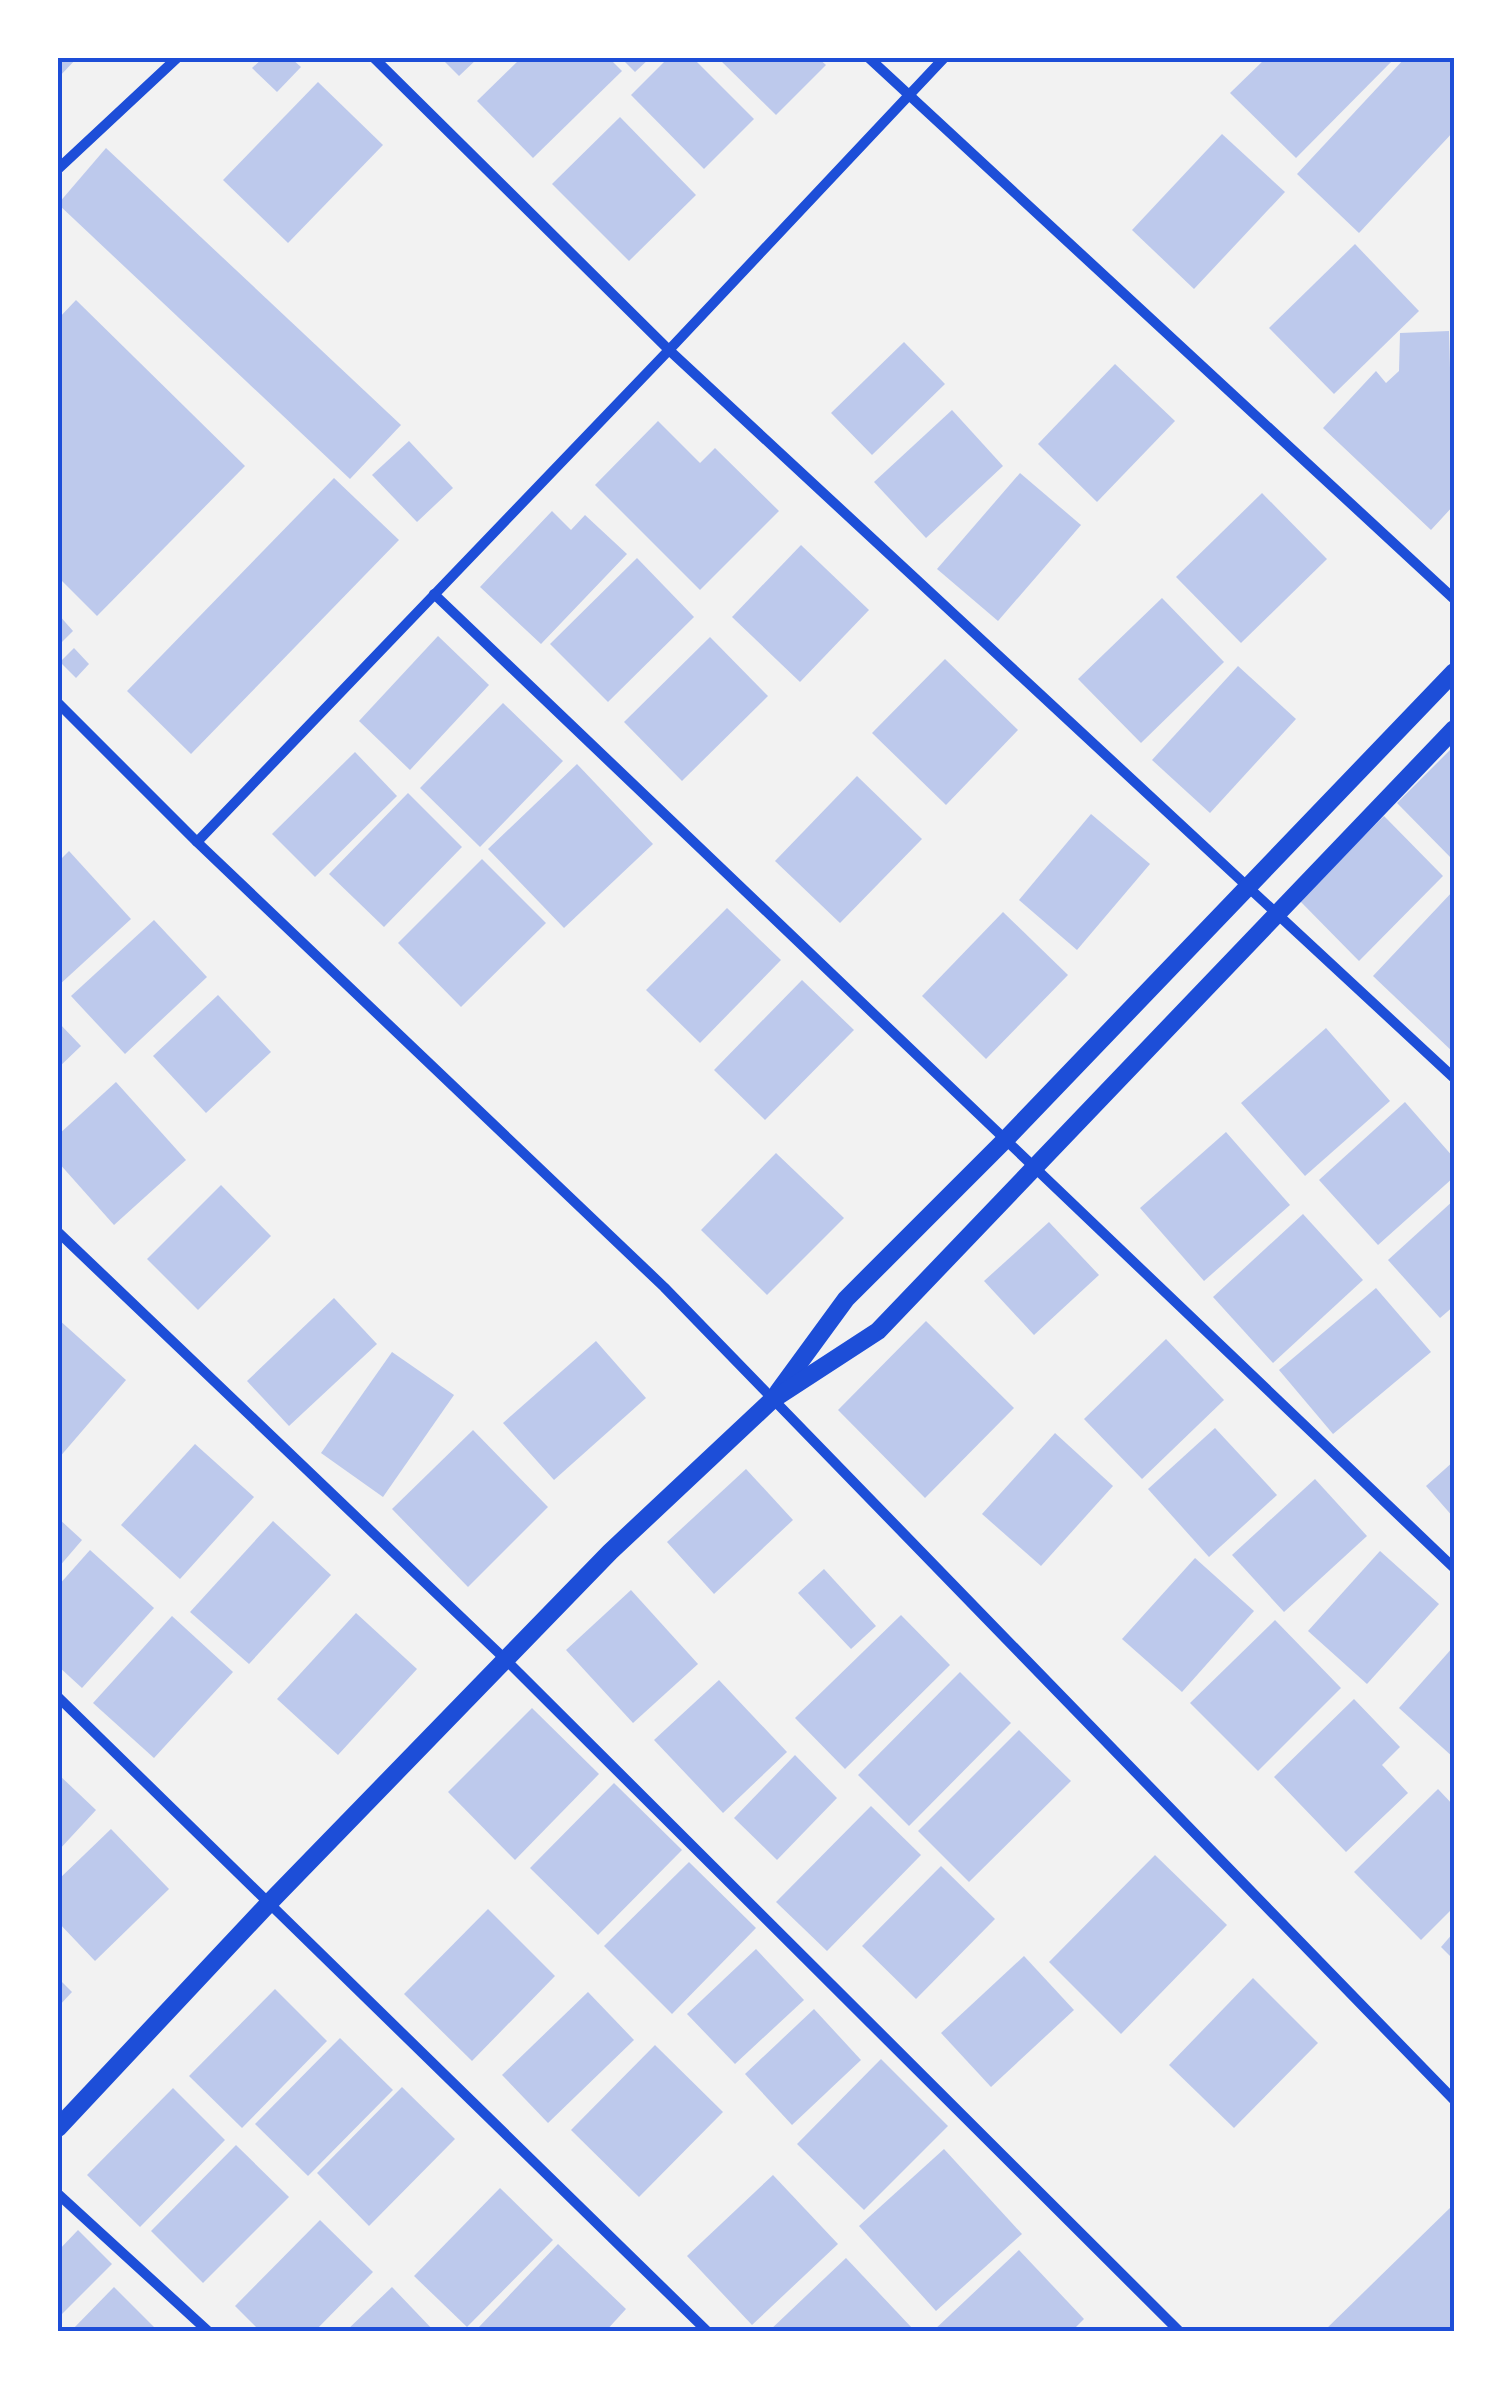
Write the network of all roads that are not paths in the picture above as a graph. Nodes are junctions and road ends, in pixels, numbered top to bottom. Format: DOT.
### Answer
graph roads {
  1 [pos="177,58"];
  2 [pos="374,58"];
  3 [pos="869,58"];
  4 [pos="944,58"];
  5 [pos="908,96"];
  6 [pos="58,169"];
  7 [pos="669,350"];
  8 [pos="434,594"];
  9 [pos="1454,599"];
  10 [pos="1454,672"];
  11 [pos="58,703"];
  12 [pos="1454,729"];
  13 [pos="196,842"];
  14 [pos="1250,886"];
  15 [pos="1279,913"];
  16 [pos="1454,1078"];
  17 [pos="1005,1140"];
  18 [pos="1034,1168"];
  19 [pos="58,1232"];
  20 [pos="772,1400"];
  21 [pos="1454,1568"];
  22 [pos="508,1661"];
  23 [pos="58,1697"];
  24 [pos="270,1902"];
  25 [pos="1454,2100"];
  26 [pos="58,2128"];
  27 [pos="58,2194"];
  28 [pos="208,2332"];
  29 [pos="708,2332"];
  30 [pos="1180,2332"];
  1 -- 6 [label="street"];
  2 -- 7 [label="street"];
  3 -- 5 [label="street"];
  4 -- 5 [label="street"];
  5 -- 7 [label="street"];
  5 -- 9 [label="street"];
  7 -- 8 [label="street"];
  7 -- 14 [label="street"];
  8 -- 13 [label="street"];
  8 -- 17 [label="street"];
  10 -- 14 [label="street"];
  11 -- 13 [label="street"];
  12 -- 15 [label="street"];
  13 -- 20 [label="street"];
  14 -- 15 [label="street"];
  14 -- 17 [label="street"];
  15 -- 16 [label="street"];
  15 -- 18 [label="street"];
  17 -- 18 [label="street"];
  17 -- 20 [label="street"];
  18 -- 20 [label="street"];
  18 -- 21 [label="street"];
  19 -- 22 [label="street"];
  20 -- 22 [label="street"];
  20 -- 25 [label="street"];
  22 -- 24 [label="street"];
  22 -- 30 [label="street"];
  23 -- 24 [label="street"];
  24 -- 26 [label="street"];
  24 -- 29 [label="street"];
  27 -- 28 [label="street"];
}
